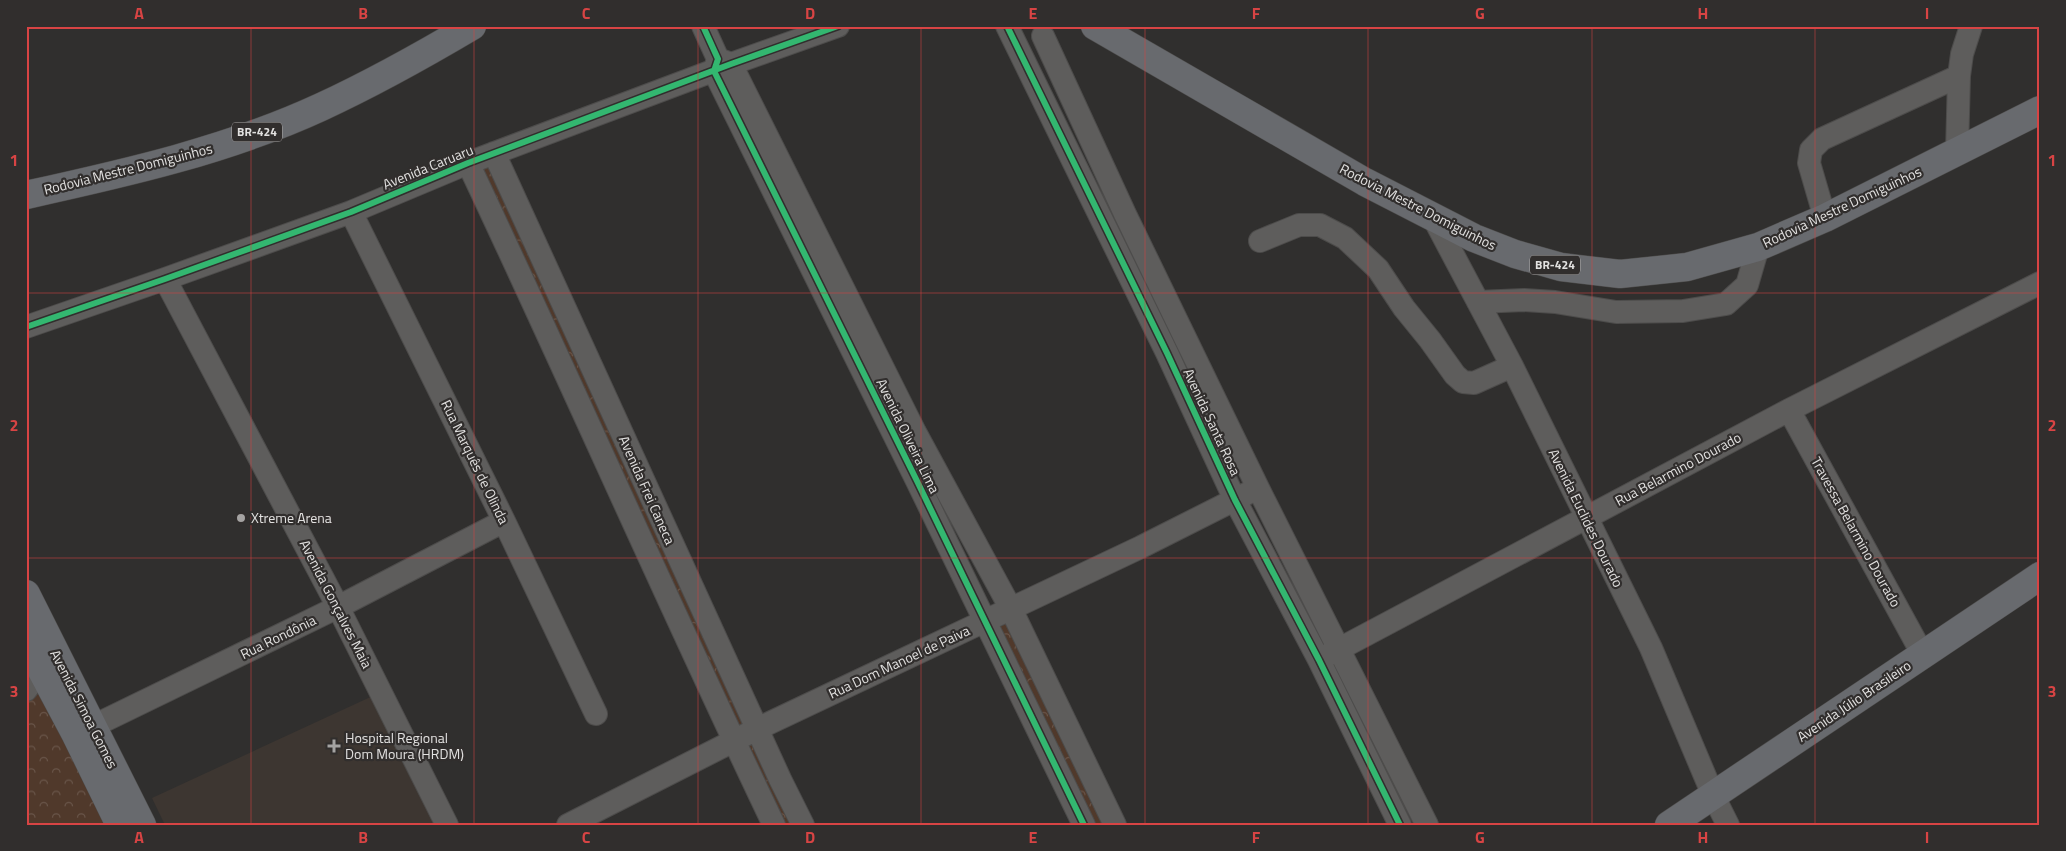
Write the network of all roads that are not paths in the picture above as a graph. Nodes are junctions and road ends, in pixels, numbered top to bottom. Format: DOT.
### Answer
graph roads {
  1 [pos="472,26"];
  2 [pos="703,26"];
  3 [pos="838,26"];
  4 [pos="1007,26"];
  5 [pos="1095,26"];
  6 [pos="1971,26"];
  7 [pos="1039,29"];
  8 [pos="721,65"];
  9 [pos="1959,76"];
  10 [pos="2040,110"];
  11 [pos="1957,152"];
  12 [pos="494,153"];
  13 [pos="468,163"];
  14 [pos="26,195"];
  15 [pos="352,212"];
  16 [pos="1433,217"];
  17 [pos="1825,218"];
  18 [pos="800,223"];
  19 [pos="1260,241"];
  20 [pos="1758,247"];
  21 [pos="166,279"];
  22 [pos="2040,283"];
  23 [pos="1478,302"];
  24 [pos="572,324"];
  25 [pos="26,327"];
  26 [pos="549,335"];
  27 [pos="1512,366"];
  28 [pos="1790,410"];
  29 [pos="1258,488"];
  30 [pos="1234,500"];
  31 [pos="1586,518"];
  32 [pos="504,521"];
  33 [pos="2040,576"];
  34 [pos="26,594"];
  35 [pos="338,607"];
  36 [pos="1010,609"];
  37 [pos="984,621"];
  38 [pos="26,641"];
  39 [pos="1339,649"];
  40 [pos="1923,655"];
  41 [pos="1319,660"];
  42 [pos="42,673"];
  43 [pos="596,714"];
  44 [pos="757,729"];
  45 [pos="85,731"];
  46 [pos="734,741"];
  47 [pos="1713,795"];
  48 [pos="120,825"];
  49 [pos="142,825"];
  50 [pos="447,825"];
  51 [pos="568,825"];
  52 [pos="774,825"];
  53 [pos="803,825"];
  54 [pos="1084,825"];
  55 [pos="1115,825"];
  56 [pos="1400,825"];
  57 [pos="1428,825"];
  58 [pos="1669,825"];
  59 [pos="1728,825"];
  1 -- 14 [label="main road, Rodovia Mestre Domiguinhos / BR-424"];
  2 -- 8 [label="street, Avenida Oliveira Lima"];
  3 -- 8 [label="street, Avenida Caruaru"];
  4 -- 30 [label="street, Avenida Santa Rosa"];
  5 -- 16 [label="main road, Rodovia Mestre Domiguinhos / BR-424"];
  6 -- 9 [label="street"];
  7 -- 29 [label="street, Avenida Santa Rosa"];
  8 -- 12 [label="street, Avenida Caruaru"];
  8 -- 18 [label="street, Avenida Oliveira Lima"];
  9 -- 11 [label="street"];
  9 -- 17 [label="street"];
  10 -- 11 [label="main road, Rodovia Mestre Domiguinhos / BR-424"];
  11 -- 17 [label="main road, Rodovia Mestre Domiguinhos / BR-424"];
  12 -- 13 [label="street, Avenida Caruaru"];
  12 -- 24 [label="street, Avenida Frei Caneca"];
  13 -- 15 [label="street, Avenida Caruaru"];
  13 -- 26 [label="street, Avenida Frei Caneca"];
  15 -- 21 [label="street, Avenida Caruaru"];
  15 -- 32 [label="street, Rua Marquês de Olinda"];
  16 -- 20 [label="main road, Rodovia Mestre Domiguinhos / BR-424"];
  16 -- 23 [label="street, Avenida Euclides Dourado"];
  17 -- 20 [label="main road, Rodovia Mestre Domiguinhos / BR-424"];
  18 -- 36 [label="street, Avenida Oliveira Lima"];
  18 -- 37 [label="street, Avenida Oliveira Lima"];
  19 -- 27 [label="street"];
  20 -- 23 [label="street"];
  21 -- 25 [label="street, Avenida Caruaru"];
  21 -- 35 [label="street, Avenida Gonçalves Maia"];
  22 -- 28 [label="street, Rua Belarmino Dourado"];
  23 -- 27 [label="street, Avenida Euclides Dourado"];
  24 -- 26 [label="street"];
  24 -- 44 [label="street, Avenida Frei Caneca"];
  26 -- 46 [label="street, Avenida Frei Caneca"];
  27 -- 31 [label="street, Avenida Euclides Dourado"];
  28 -- 31 [label="street, Rua Belarmino Dourado"];
  28 -- 40 [label="street, Travessa Belarmino Dourado"];
  29 -- 30 [label="street, Rua Dom Manoel de Paiva"];
  29 -- 39 [label="street, Avenida Santa Rosa"];
  30 -- 36 [label="street, Rua Dom Manoel de Paiva"];
  30 -- 41 [label="street, Avenida Santa Rosa"];
  31 -- 39 [label="street, Rua Belarmino Dourado"];
  31 -- 47 [label="street, Avenida Euclides Dourado"];
  32 -- 35 [label="street, Rua Rondônia"];
  32 -- 43 [label="street, Rua Marquês de Olinda"];
  33 -- 40 [label="main road, Avenida Júlio Brasileiro"];
  34 -- 42 [label="main road, Avenida Simoa Gomes"];
  35 -- 45 [label="street, Rua Rondônia"];
  35 -- 50 [label="street, Avenida Gonçalves Maia"];
  36 -- 37 [label="street, Rua Dom Manoel de Paiva"];
  36 -- 55 [label="street, Avenida Oliveira Lima"];
  37 -- 44 [label="street, Rua Dom Manoel de Paiva"];
  37 -- 54 [label="street, Avenida Oliveira Lima"];
  38 -- 42 [label="main road, Avenida Simoa Gomes"];
  39 -- 41 [label="street, Rua Belarmino Dourado"];
  39 -- 57 [label="street, Avenida Santa Rosa"];
  40 -- 47 [label="main road, Avenida Júlio Brasileiro"];
  41 -- 56 [label="street, Avenida Santa Rosa"];
  42 -- 45 [label="main road, Avenida Simoa Gomes"];
  44 -- 46 [label="street, Rua Dom Manoel de Paiva"];
  44 -- 53 [label="street, Avenida Frei Caneca"];
  45 -- 48 [label="main road, Avenida Simoa Gomes"];
  45 -- 49 [label="main road, Avenida Simoa Gomes"];
  46 -- 51 [label="street, Rua Dom Manoel de Paiva"];
  46 -- 52 [label="street, Avenida Frei Caneca"];
  47 -- 58 [label="main road, Avenida Júlio Brasileiro"];
  47 -- 59 [label="street, Avenida Euclides Dourado"];
}
